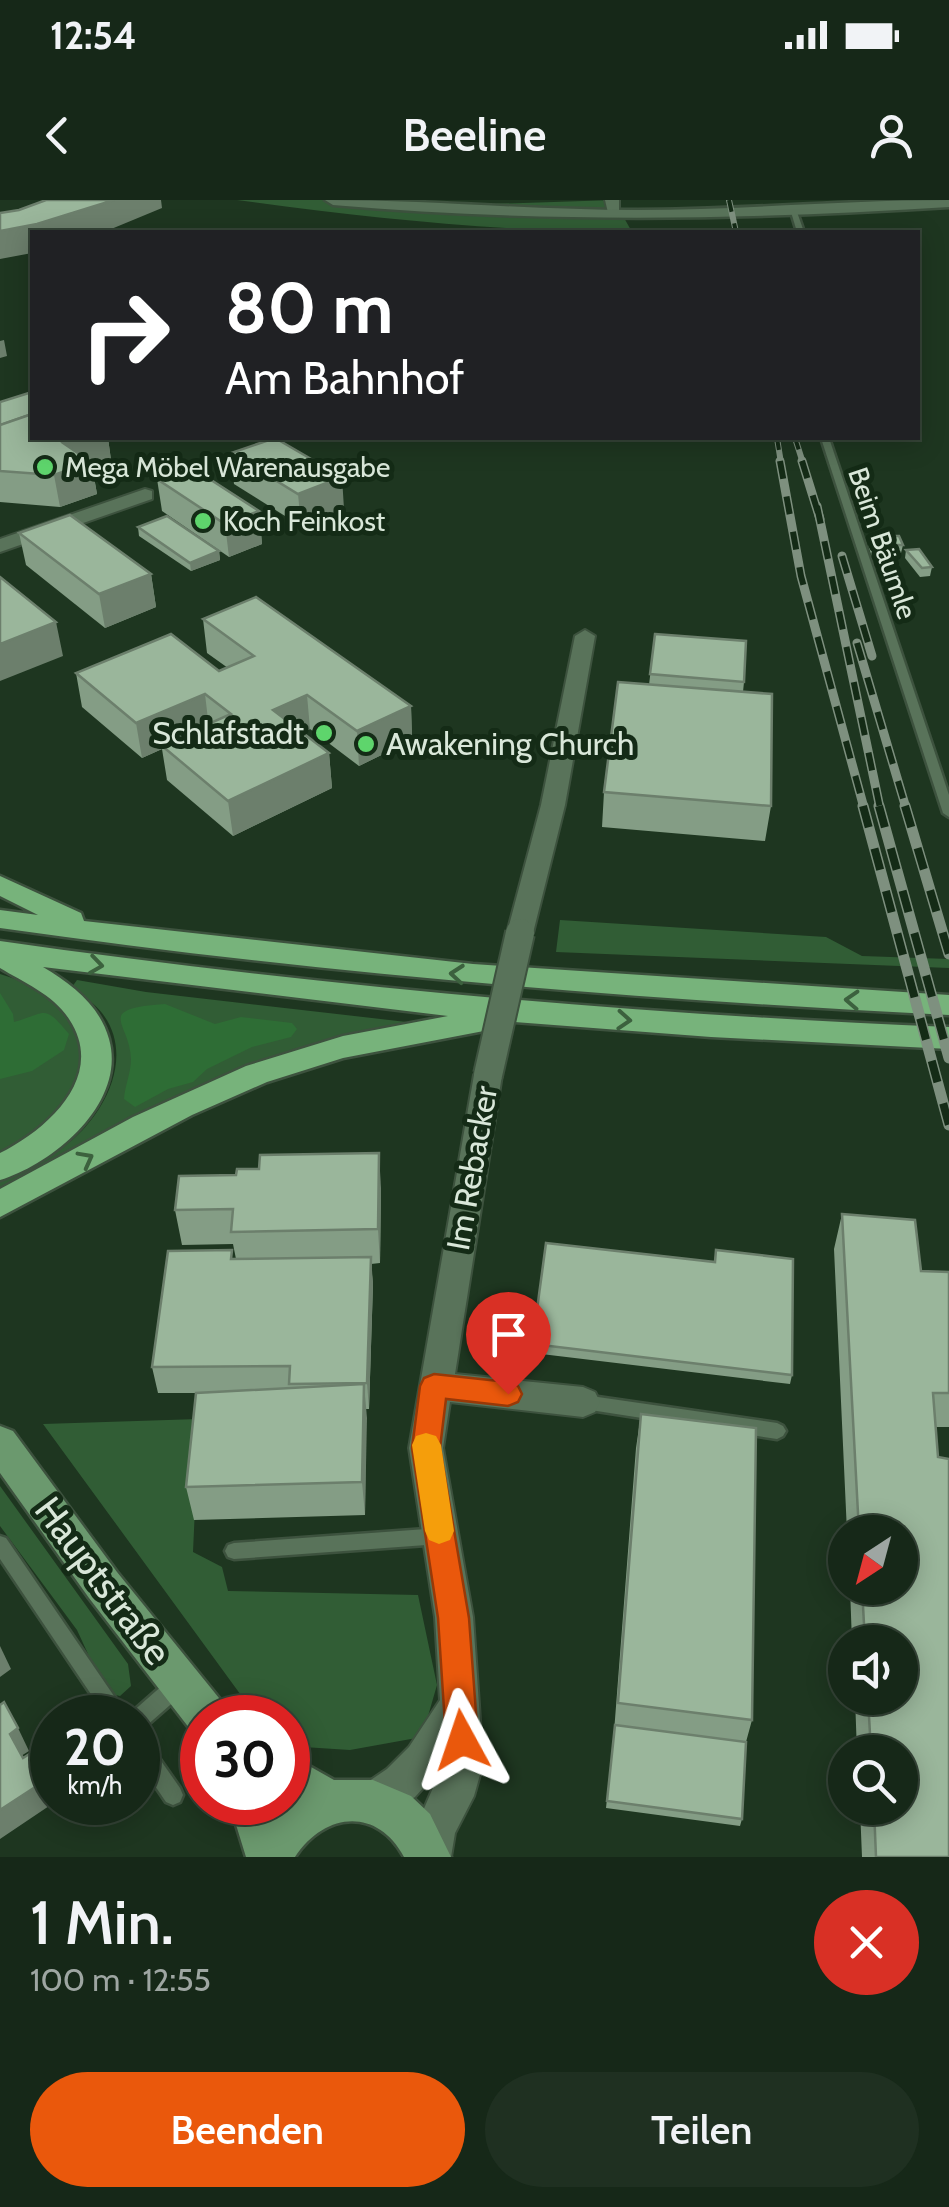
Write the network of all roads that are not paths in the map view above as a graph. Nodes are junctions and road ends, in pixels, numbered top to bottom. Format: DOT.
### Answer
graph roads {
  1 [pos="333,200"];
  2 [pos="949,202"];
  3 [pos="790,206"];
  4 [pos="613,207"];
  5 [pos="800,230"];
  6 [pos="826,440"];
  7 [pos="145,495"];
  8 [pos="0,546"];
  9 [pos="585,636"];
  10 [pos="949,813"];
  11 [pos="0,885"];
  12 [pos="0,919"];
  13 [pos="101,934"];
  14 [pos="0,953"];
  15 [pos="949,1005"];
  16 [pos="526,1014"];
  17 [pos="949,1038"];
  18 [pos="0,1168"];
  19 [pos="0,1204"];
  20 [pos="434,1386"];
  21 [pos="583,1402"];
  22 [pos="777,1431"];
  23 [pos="0,1443"];
  24 [pos="440,1536"];
  25 [pos="0,1544"];
  26 [pos="234,1551"];
  27 [pos="180,1684"];
  28 [pos="103,1695"];
  29 [pos="189,1695"];
  30 [pos="160,1701"];
  31 [pos="458,1706"];
  32 [pos="160,1775"];
  33 [pos="310,1790"];
  34 [pos="173,1794"];
  35 [pos="329,1802"];
  36 [pos="373,1802"];
  37 [pos="258,1825"];
  38 [pos="268,1857"];
  39 [pos="430,1857"];
  1 -- 4 [label="street"];
  2 -- 3 [label="street"];
  3 -- 4 [label="street"];
  3 -- 5 [label="lane"];
  6 -- 10 [label="lane, Beim Bäumle"];
  7 -- 8 [label="street"];
  9 -- 20 [label="street, Im Rebacker, bridge"];
  11 -- 13 [label="highway"];
  12 -- 13 [label="highway"];
  15 -- 13 [label="highway, one-way"];
  14 -- 16 [label="highway, one-way"];
  14 -- 18 [label="highway"];
  16 -- 17 [label="highway, one-way"];
  19 -- 16 [label="highway, one-way"];
  20 -- 21 [label="street"];
  20 -- 24 [label="street, Im Rebacker"];
  21 -- 22 [label="lane"];
  23 -- 27 [label="main road, Hauptstraße"];
  24 -- 26 [label="lane"];
  24 -- 31 [label="street, Im Rebacker"];
  25 -- 28 [label="lane"];
  27 -- 29 [label="main road, Hauptstraße"];
  27 -- 30 [label="lane"];
  31 -- 36 [label="street"];
  31 -- 39 [label="street, Im Rebacker"];
  32 -- 34 [label="lane"];
  33 -- 35 [label="main road"];
  35 -- 36 [label="main road"];
  35 -- 38 [label="main road"];
  36 -- 39 [label="main road"];
  37 -- 38 [label="main road"];
}
